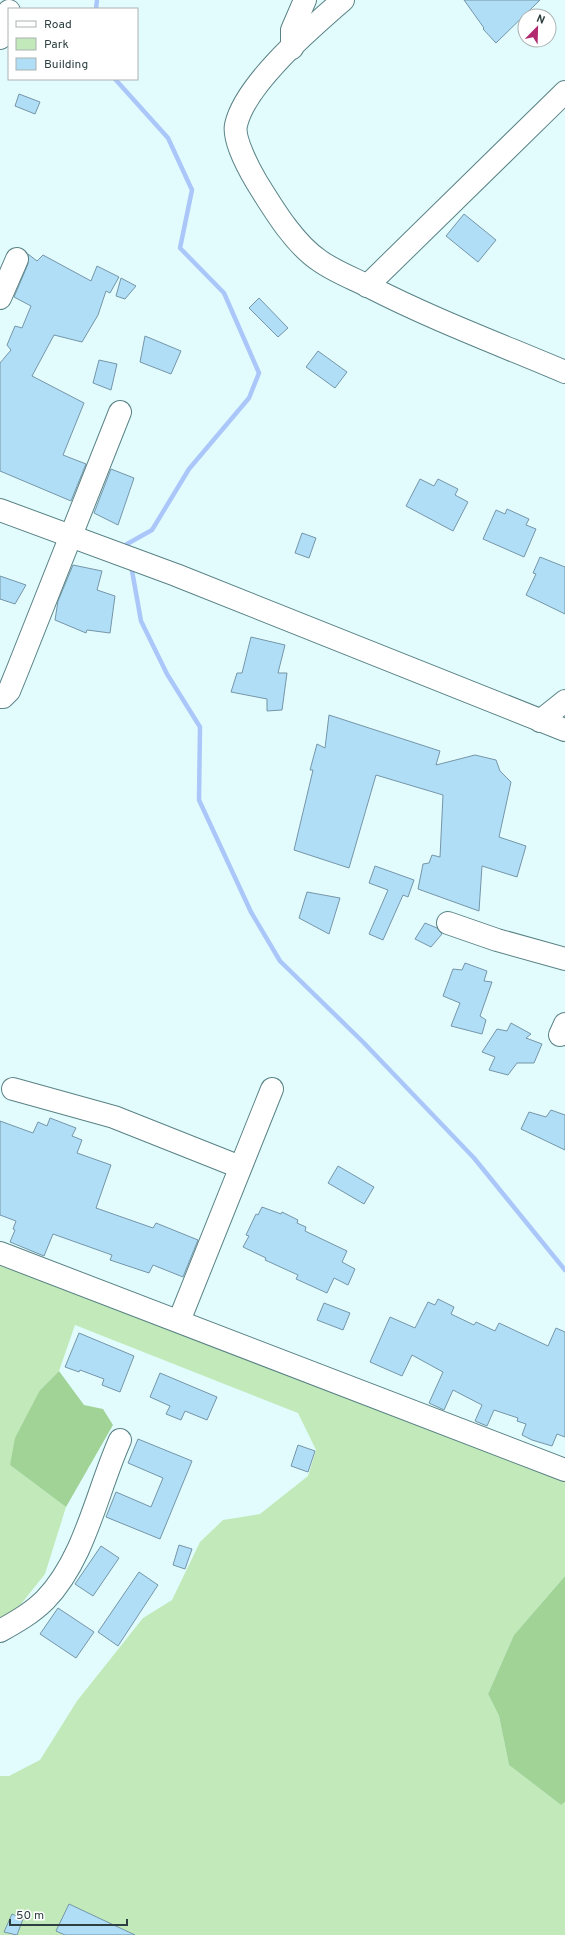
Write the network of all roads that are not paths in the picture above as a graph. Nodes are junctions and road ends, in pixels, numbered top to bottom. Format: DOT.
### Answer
graph roads {
  1 [pos="305,0"];
  2 [pos="343,0"];
  3 [pos="8,13"];
  4 [pos="0,38"];
  5 [pos="292,48"];
  6 [pos="565,92"];
  7 [pos="17,259"];
  8 [pos="367,286"];
  9 [pos="0,298"];
  10 [pos="565,372"];
  11 [pos="120,412"];
  12 [pos="0,510"];
  13 [pos="71,537"];
  14 [pos="0,697"];
  15 [pos="565,701"];
  16 [pos="540,721"];
  17 [pos="565,730"];
  18 [pos="448,923"];
  19 [pos="565,959"];
  20 [pos="14,1089"];
  21 [pos="272,1089"];
  22 [pos="240,1167"];
  23 [pos="0,1253"];
  24 [pos="179,1321"];
  25 [pos="120,1440"];
  26 [pos="565,1470"];
  27 [pos="0,1631"];
  1 -- 5 [label="street"];
  2 -- 5 [label="street"];
  3 -- 4 [label="street"];
  5 -- 8 [label="street"];
  6 -- 8 [label="street"];
  7 -- 9 [label="street"];
  8 -- 10 [label="street"];
  11 -- 13 [label="street"];
  12 -- 13 [label="street"];
  13 -- 14 [label="street"];
  13 -- 16 [label="street"];
  15 -- 16 [label="street"];
  16 -- 17 [label="street"];
  18 -- 19 [label="street"];
  20 -- 22 [label="street"];
  21 -- 22 [label="street"];
  22 -- 24 [label="street"];
  23 -- 24 [label="street"];
  24 -- 26 [label="street"];
  25 -- 27 [label="street"];
}
